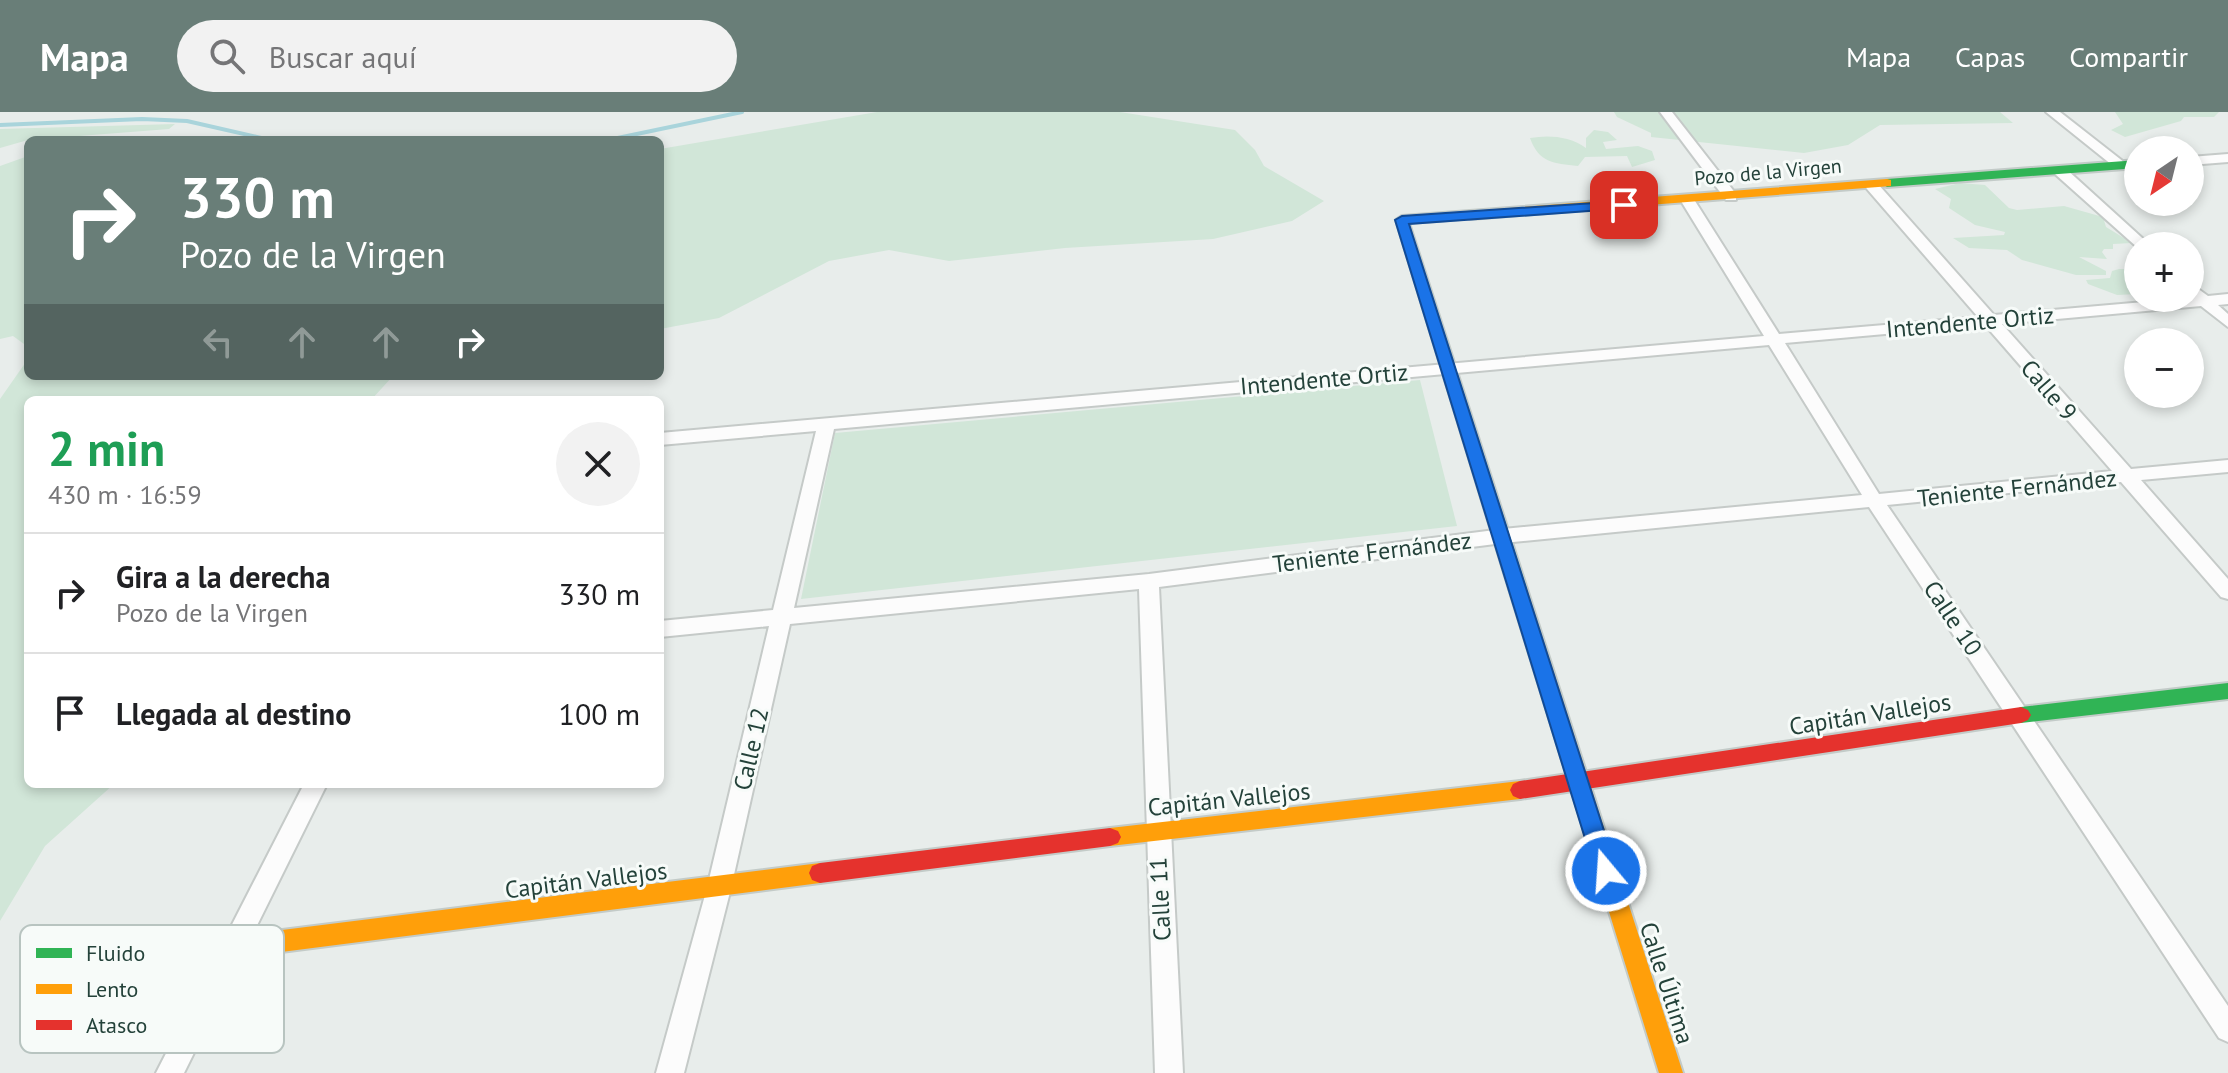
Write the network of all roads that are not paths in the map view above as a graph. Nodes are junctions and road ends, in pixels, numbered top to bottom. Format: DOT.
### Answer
graph roads {
  1 [pos="1666,112"];
  2 [pos="2052,112"];
  3 [pos="2228,158"];
  4 [pos="2204,160"];
  5 [pos="2124,161"];
  6 [pos="2124,166"];
  7 [pos="2060,171"];
  8 [pos="1872,186"];
  9 [pos="1731,197"];
  10 [pos="1688,201"];
  11 [pos="1402,220"];
  12 [pos="2128,232"];
  13 [pos="2228,299"];
  14 [pos="2205,301"];
  15 [pos="1988,320"];
  16 [pos="2228,322"];
  17 [pos="1773,340"];
  18 [pos="1448,367"];
  19 [pos="826,424"];
  20 [pos="664,439"];
  21 [pos="2228,466"];
  22 [pos="2124,477"];
  23 [pos="1875,502"];
  24 [pos="1503,536"];
  25 [pos="1149,581"];
  26 [pos="2228,592"];
  27 [pos="782,615"];
  28 [pos="664,629"];
  29 [pos="2228,691"];
  30 [pos="2018,715"];
  31 [pos="1578,784"];
  32 [pos="314,788"];
  33 [pos="1156,831"];
  34 [pos="719,888"];
  35 [pos="245,925"];
  36 [pos="284,941"];
  37 [pos="2228,1029"];
  38 [pos="180,1053"];
  39 [pos="170,1073"];
  40 [pos="670,1073"];
  41 [pos="1169,1073"];
  42 [pos="1671,1073"];
  1 -- 9 [label="street"];
  2 -- 5 [label="street"];
  3 -- 4 [label="street"];
  6 -- 7 [label="street, Pozo de la Virgen"];
  7 -- 8 [label="street, Pozo de la Virgen"];
  7 -- 12 [label="street"];
  8 -- 9 [label="street, Pozo de la Virgen"];
  8 -- 15 [label="street, Calle 9"];
  9 -- 10 [label="street, Pozo de la Virgen"];
  10 -- 11 [label="street, Pozo de la Virgen"];
  10 -- 17 [label="street, Calle 10"];
  11 -- 18 [label="street, Calle Última"];
  13 -- 14 [label="street, Intendente Ortiz"];
  14 -- 15 [label="street, Intendente Ortiz"];
  14 -- 16 [label="street"];
  15 -- 17 [label="street, Intendente Ortiz"];
  15 -- 22 [label="street, Calle 9"];
  17 -- 18 [label="street, Intendente Ortiz"];
  17 -- 23 [label="street, Calle 10"];
  18 -- 19 [label="street, Intendente Ortiz"];
  18 -- 24 [label="street, Calle Última"];
  19 -- 20 [label="street, Intendente Ortiz"];
  19 -- 27 [label="street, Calle 12"];
  21 -- 22 [label="street, Teniente Fernández"];
  22 -- 23 [label="street, Teniente Fernández"];
  22 -- 26 [label="street, Calle 9"];
  23 -- 24 [label="street, Teniente Fernández"];
  23 -- 30 [label="street, Calle 10"];
  24 -- 25 [label="street, Teniente Fernández"];
  24 -- 31 [label="street, Calle Última"];
  25 -- 27 [label="street, Teniente Fernández"];
  25 -- 33 [label="street, Calle 11"];
  27 -- 28 [label="street, Teniente Fernández"];
  27 -- 34 [label="street, Calle 12"];
  29 -- 30 [label="street, Capitán Vallejos"];
  30 -- 31 [label="street, Capitán Vallejos"];
  30 -- 37 [label="street, Calle 10"];
  31 -- 33 [label="street, Capitán Vallejos"];
  31 -- 42 [label="street, Calle Última"];
  32 -- 35 [label="street"];
  33 -- 34 [label="street, Capitán Vallejos"];
  33 -- 41 [label="street, Calle 11"];
  34 -- 36 [label="street, Capitán Vallejos"];
  34 -- 40 [label="street, Calle 12"];
  38 -- 39 [label="street"];
}
